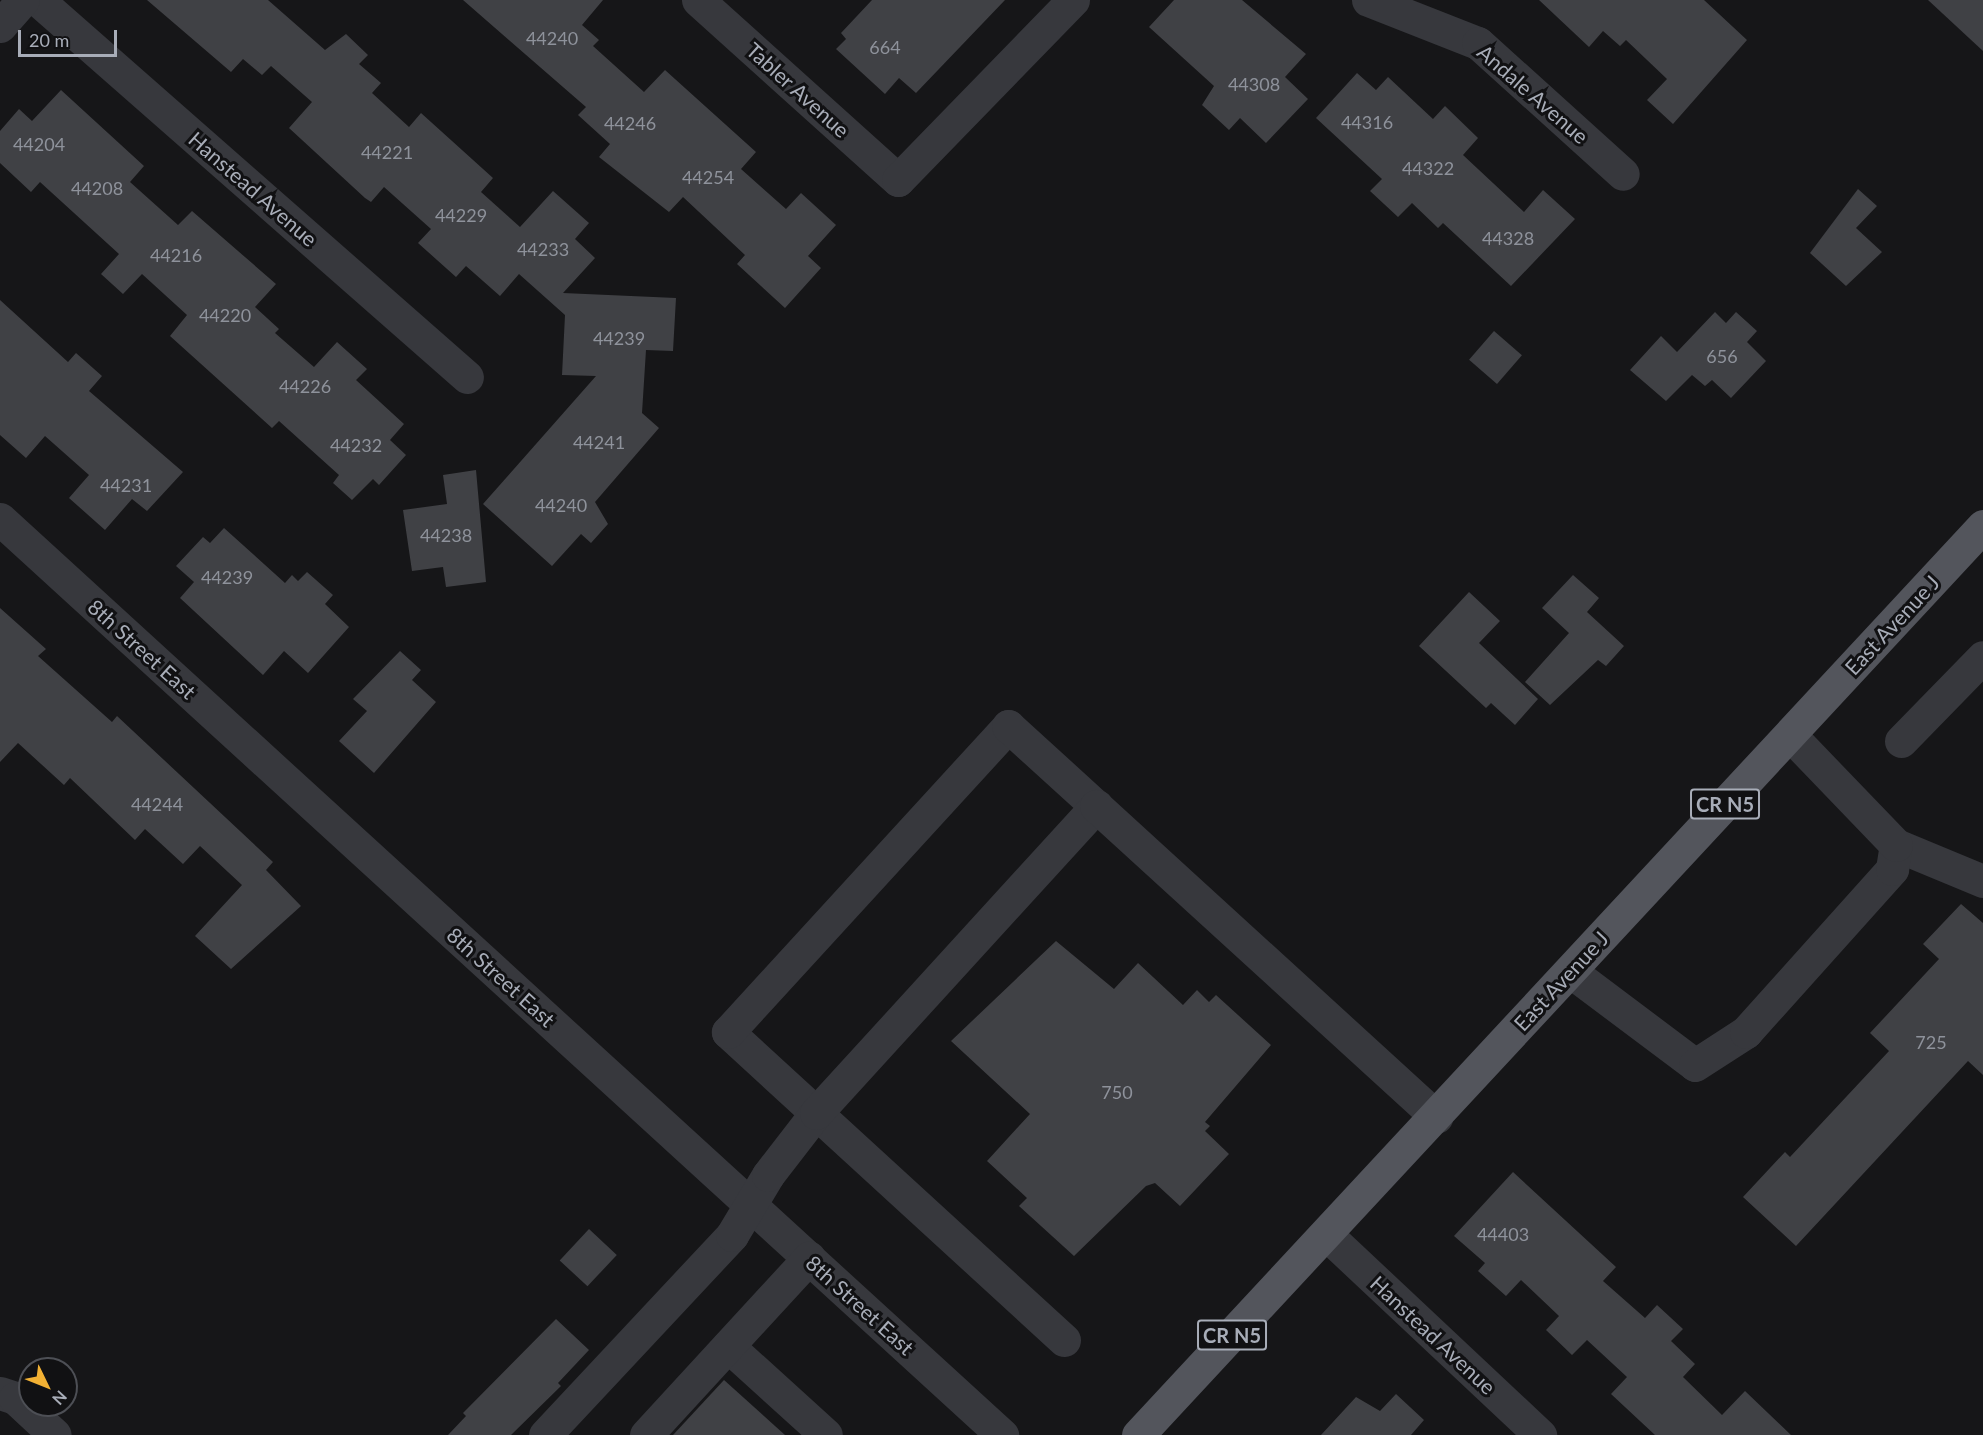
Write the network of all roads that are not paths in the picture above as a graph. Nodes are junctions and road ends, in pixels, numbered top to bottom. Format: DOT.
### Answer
graph roads {
  1 [pos="23,0"];
  2 [pos="38,0"];
  3 [pos="698,0"];
  4 [pos="1073,0"];
  5 [pos="1368,0"];
  6 [pos="0,26"];
  7 [pos="1623,174"];
  8 [pos="467,377"];
  9 [pos="0,519"];
  10 [pos="1983,526"];
  11 [pos="1983,657"];
  12 [pos="1790,735"];
  13 [pos="1901,741"];
  14 [pos="1096,806"];
  15 [pos="1896,845"];
  16 [pos="1983,881"];
  17 [pos="1570,971"];
  18 [pos="816,1113"];
  19 [pos="1436,1117"];
  20 [pos="751,1205"];
  21 [pos="1326,1234"];
  22 [pos="809,1258"];
  23 [pos="1064,1340"];
  24 [pos="728,1346"];
  25 [pos="0,1392"];
  26 [pos="55,1435"];
  27 [pos="546,1435"];
  28 [pos="646,1435"];
  29 [pos="826,1435"];
  30 [pos="1002,1435"];
  31 [pos="1138,1435"];
  32 [pos="1540,1435"];
  1 -- 6 [label="street"];
  2 -- 8 [label="street, Hanstead Avenue"];
  3 -- 4 [label="street, Tabler Avenue"];
  5 -- 7 [label="street, Andale Avenue"];
  9 -- 20 [label="street, 8th Street East"];
  10 -- 12 [label="main road, East Avenue J / CR N5"];
  11 -- 13 [label="street"];
  12 -- 15 [label="street"];
  12 -- 17 [label="main road, East Avenue J / CR N5"];
  14 -- 18 [label="street"];
  14 -- 18 [label="street"];
  14 -- 19 [label="street"];
  15 -- 16 [label="street"];
  15 -- 17 [label="street"];
  17 -- 19 [label="main road, East Avenue J / CR N5"];
  18 -- 20 [label="street"];
  18 -- 23 [label="street"];
  19 -- 21 [label="main road, East Avenue J / CR N5"];
  20 -- 22 [label="street, 8th Street East"];
  20 -- 27 [label="street"];
  21 -- 31 [label="main road, East Avenue J / CR N5"];
  21 -- 32 [label="street, Hanstead Avenue"];
  22 -- 24 [label="street"];
  22 -- 30 [label="street, 8th Street East"];
  24 -- 28 [label="street"];
  24 -- 29 [label="street"];
  25 -- 26 [label="street"];
}
